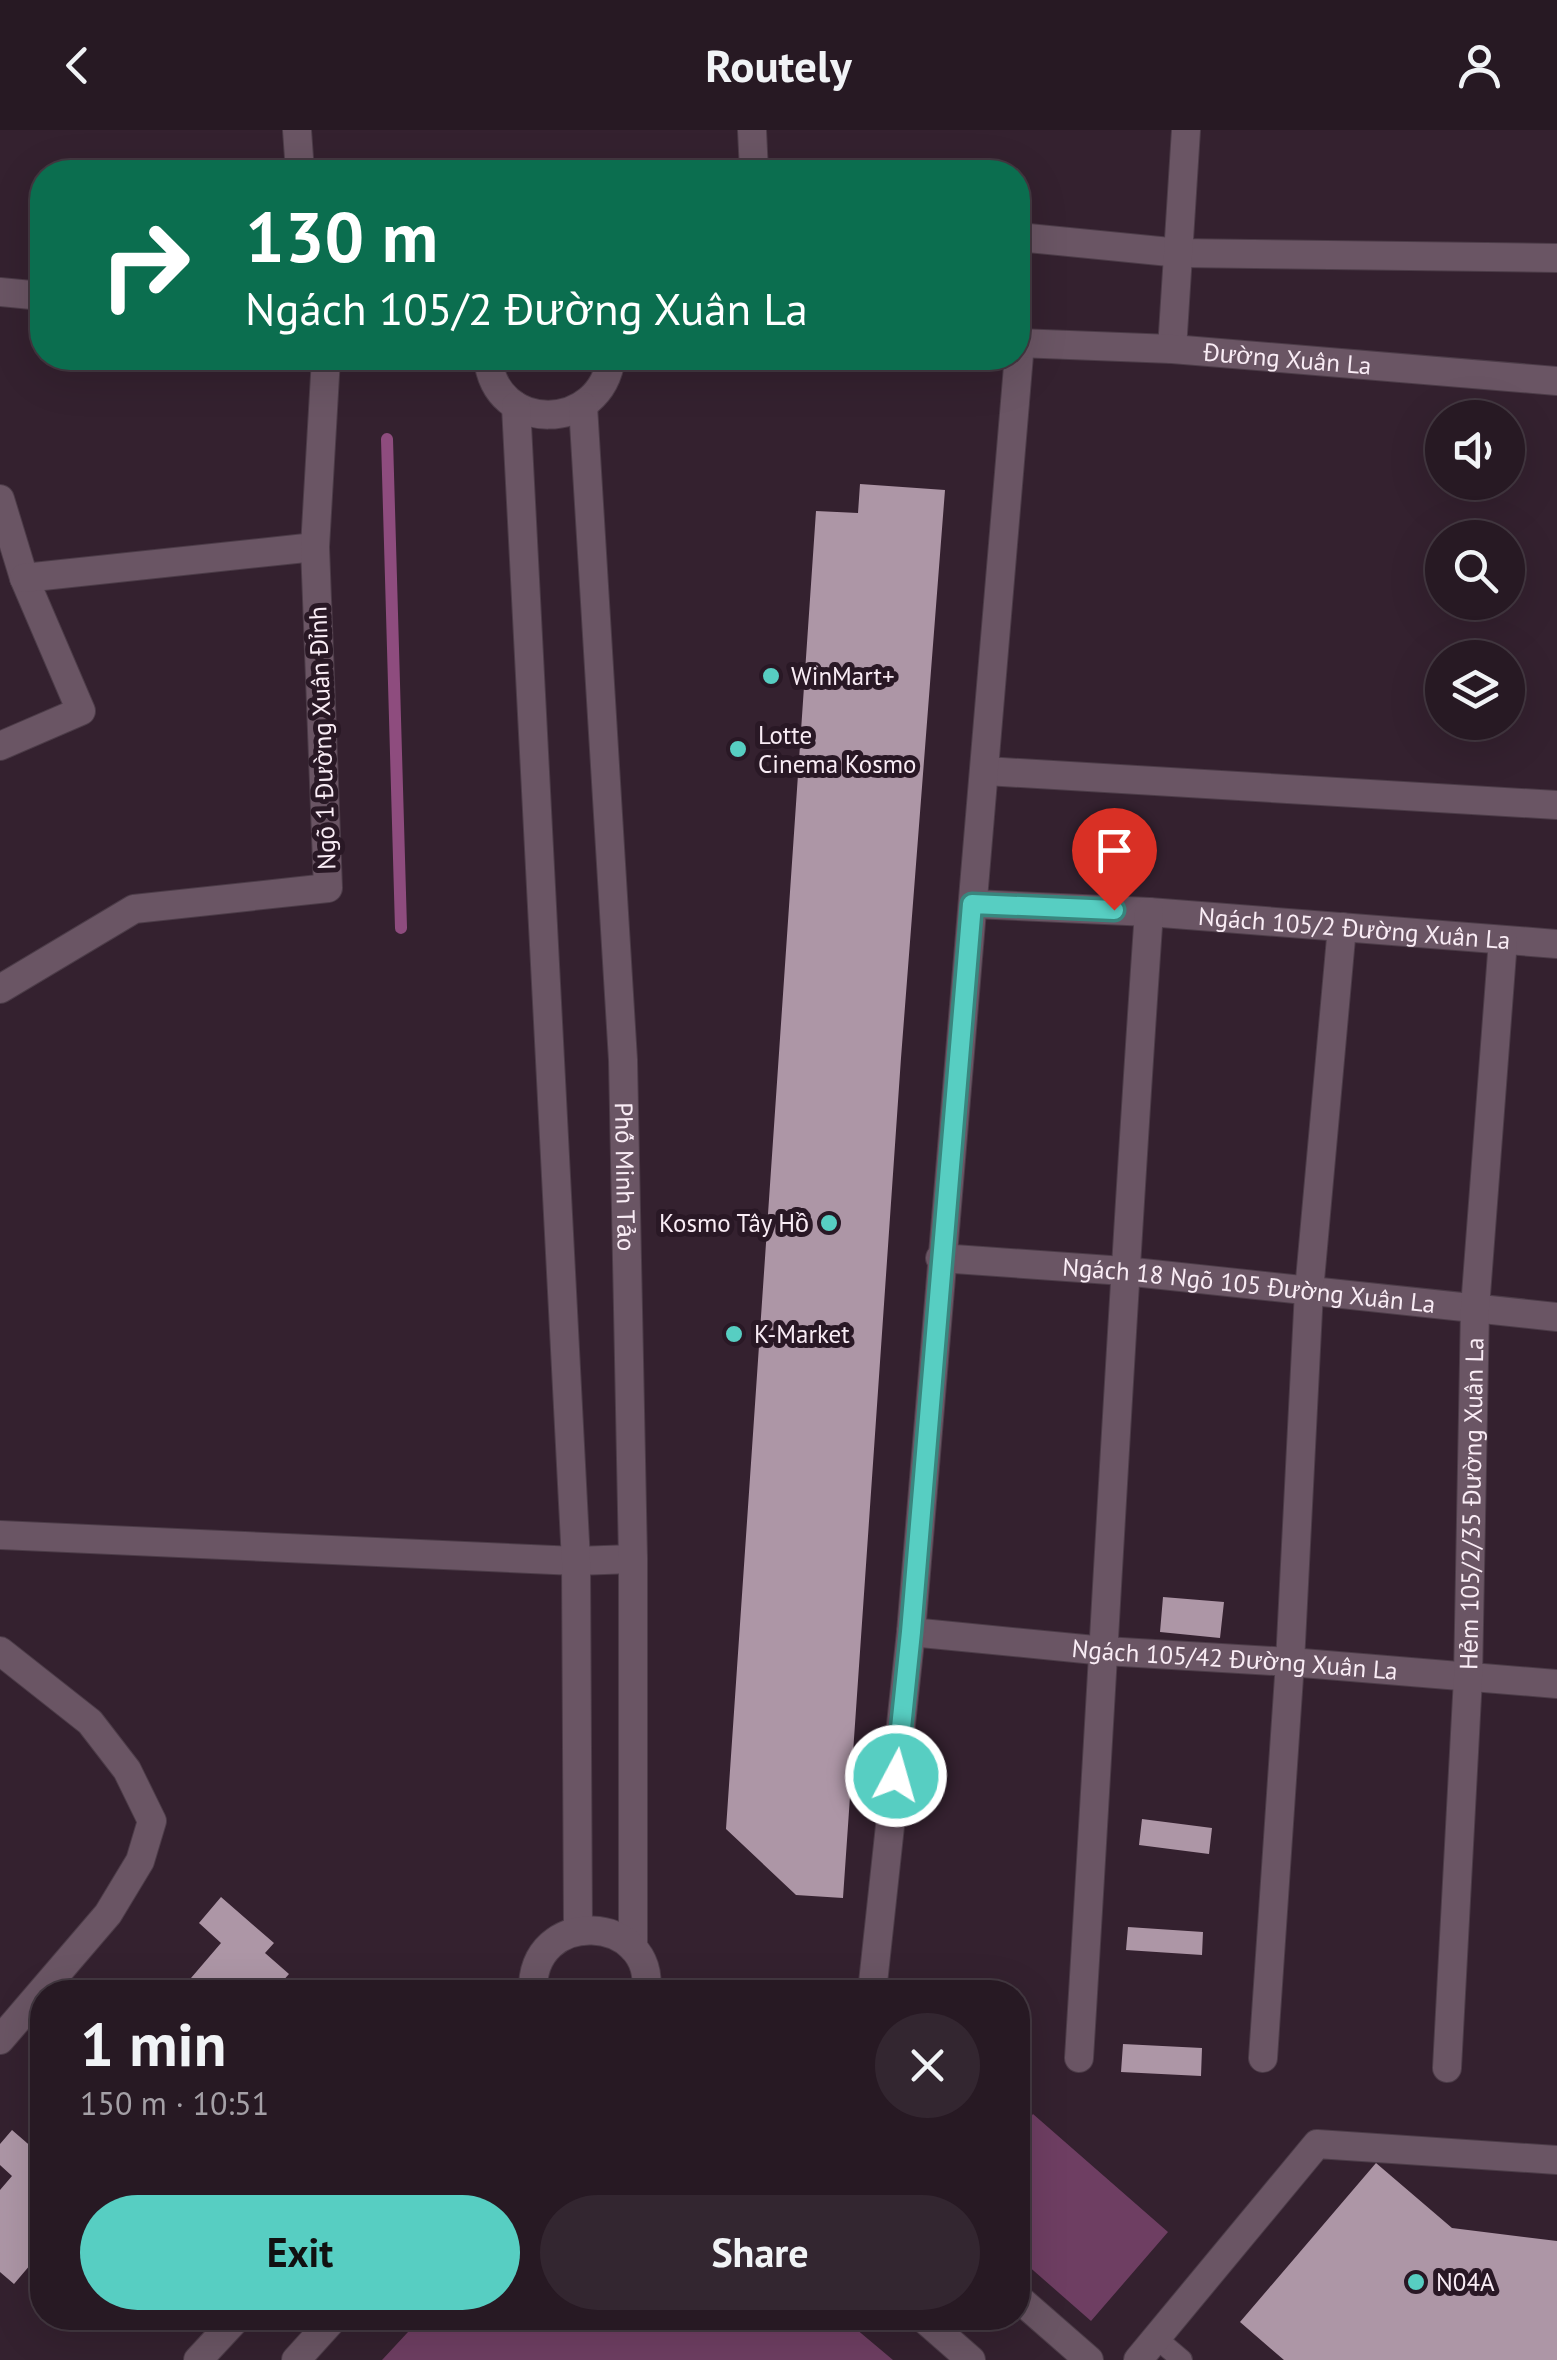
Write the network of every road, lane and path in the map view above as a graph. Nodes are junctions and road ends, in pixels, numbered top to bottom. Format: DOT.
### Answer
graph roads {
  1 [pos="297,130"];
  2 [pos="752,130"];
  3 [pos="1186,130"];
  4 [pos="299,160"];
  5 [pos="753,160"];
  6 [pos="1030,238"];
  7 [pos="1180,253"];
  8 [pos="1557,258"];
  9 [pos="0,292"];
  10 [pos="30,295"];
  11 [pos="1030,343"];
  12 [pos="1172,349"];
  13 [pos="325,370"];
  14 [pos="491,370"];
  15 [pos="609,370"];
  16 [pos="1017,370"];
  17 [pos="1557,381"];
  18 [pos="516,406"];
  19 [pos="583,406"];
  20 [pos="0,500"];
  21 [pos="315,548"];
  22 [pos="24,578"];
  23 [pos="0,746"];
  24 [pos="986,771"];
  25 [pos="1557,805"];
  26 [pos="972,904"];
  27 [pos="1149,912"];
  28 [pos="1342,927"];
  29 [pos="1503,940"];
  30 [pos="1557,944"];
  31 [pos="0,990"];
  32 [pos="940,1258"];
  33 [pos="1124,1271"];
  34 [pos="1309,1291"];
  35 [pos="1475,1308"];
  36 [pos="1557,1317"];
  37 [pos="0,1535"];
  38 [pos="633,1559"];
  39 [pos="576,1561"];
  40 [pos="911,1632"];
  41 [pos="0,1651"];
  42 [pos="1104,1651"];
  43 [pos="1290,1662"];
  44 [pos="1468,1678"];
  45 [pos="1557,1684"];
  46 [pos="578,1930"];
  47 [pos="633,1948"];
  48 [pos="51,1980"];
  49 [pos="534,1980"];
  50 [pos="649,1980"];
  51 [pos="873,1980"];
  52 [pos="30,2005"];
  53 [pos="0,2040"];
  54 [pos="1079,2058"];
  55 [pos="1263,2058"];
  56 [pos="1447,2068"];
  57 [pos="1557,2160"];
  58 [pos="1030,2308"];
  59 [pos="226,2330"];
  60 [pos="323,2330"];
  61 [pos="937,2330"];
  62 [pos="1147,2349"];
  63 [pos="198,2360"];
  64 [pos="296,2360"];
  65 [pos="971,2360"];
  66 [pos="1089,2360"];
  67 [pos="1182,2360"];
  1 -- 4 [label="street"];
  2 -- 5 [label="street"];
  3 -- 7 [label="street"];
  6 -- 7 [label="street"];
  7 -- 8 [label="street"];
  7 -- 12 [label="street"];
  9 -- 10 [label="street"];
  11 -- 12 [label="street, Đường Xuân La"];
  12 -- 17 [label="street, Đường Xuân La"];
  13 -- 21 [label="street, Ngõ 1 Đường Xuân Đỉnh"];
  14 -- 18 [label="street"];
  15 -- 19 [label="street"];
  16 -- 24 [label="street"];
  18 -- 19 [label="street"];
  18 -- 39 [label="street"];
  19 -- 38 [label="street, Phố Minh Tảo"];
  20 -- 22 [label="street"];
  21 -- 22 [label="street"];
  21 -- 31 [label="street, Ngõ 1 Đường Xuân Đỉnh"];
  22 -- 23 [label="street"];
  24 -- 25 [label="street"];
  24 -- 26 [label="street"];
  26 -- 27 [label="street, Ngách 105/2 Đường Xuân La"];
  26 -- 32 [label="street"];
  27 -- 28 [label="street, Ngách 105/2 Đường Xuân La"];
  27 -- 33 [label="street"];
  28 -- 29 [label="street, Ngách 105/2 Đường Xuân La"];
  28 -- 34 [label="street"];
  29 -- 30 [label="street, Ngách 105/2 Đường Xuân La"];
  29 -- 35 [label="street, Hẻm 105/2/35 Đường Xuân La"];
  32 -- 33 [label="street, Ngách 18 Ngõ 105 Đường Xuân La"];
  32 -- 40 [label="street"];
  33 -- 34 [label="street, Ngách 18 Ngõ 105 Đường Xuân La"];
  33 -- 42 [label="street"];
  34 -- 35 [label="street, Ngách 18 Ngõ 105 Đường Xuân La"];
  34 -- 43 [label="street"];
  35 -- 36 [label="street, Ngách 18 Ngõ 105 Đường Xuân La"];
  35 -- 44 [label="street, Hẻm 105/2/35 Đường Xuân La"];
  37 -- 39 [label="street"];
  38 -- 39 [label="street"];
  38 -- 47 [label="street, Phố Minh Tảo"];
  39 -- 46 [label="street"];
  40 -- 42 [label="street, Ngách 105/42 Đường Xuân La"];
  40 -- 51 [label="street"];
  41 -- 48 [label="street"];
  42 -- 43 [label="street, Ngách 105/42 Đường Xuân La"];
  42 -- 54 [label="street"];
  43 -- 44 [label="street, Ngách 105/42 Đường Xuân La"];
  43 -- 55 [label="street"];
  44 -- 45 [label="street, Ngách 105/42 Đường Xuân La"];
  44 -- 56 [label="street, Hẻm 105/2/35 Đường Xuân La"];
  46 -- 47 [label="street"];
  46 -- 49 [label="street"];
  47 -- 50 [label="street"];
  52 -- 53 [label="street"];
  57 -- 62 [label="street"];
  58 -- 66 [label="street"];
  59 -- 63 [label="street"];
  60 -- 64 [label="street"];
  61 -- 65 [label="street"];
  62 -- 67 [label="lane"];
}
